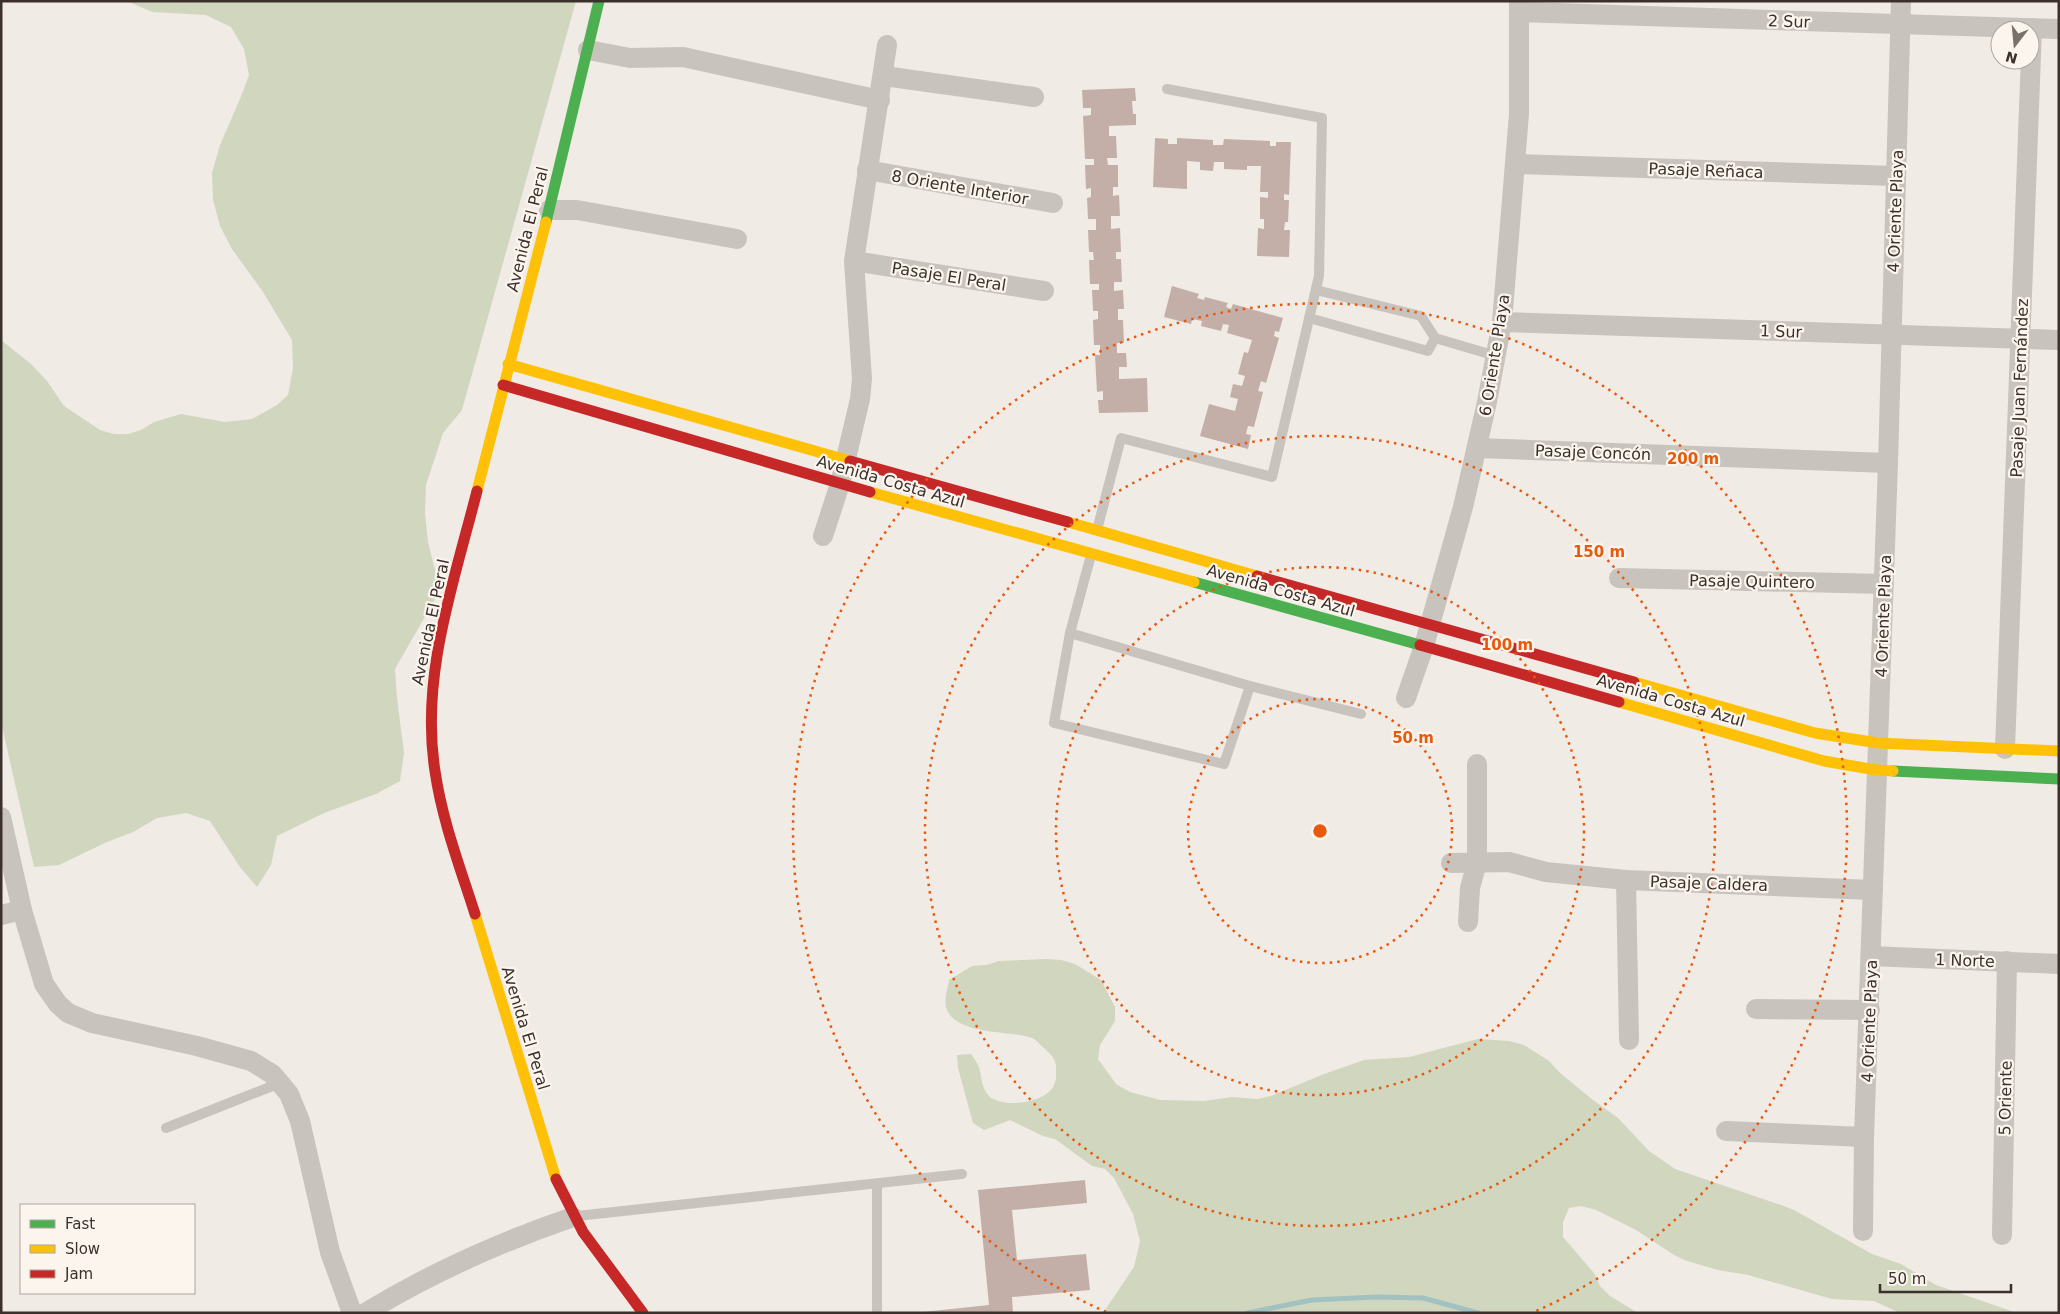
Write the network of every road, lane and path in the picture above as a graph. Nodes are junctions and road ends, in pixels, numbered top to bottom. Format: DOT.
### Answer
graph roads {
  1 [pos="599,1"];
  2 [pos="1901,1"];
  3 [pos="1519,7"];
  4 [pos="1675,9"];
  5 [pos="1901,24"];
  6 [pos="1990,27"];
  7 [pos="2040,28"];
  8 [pos="2059,29"];
  9 [pos="887,45"];
  10 [pos="588,50"];
  11 [pos="2030,70"];
  12 [pos="884,76"];
  13 [pos="1167,89"];
  14 [pos="1034,97"];
  15 [pos="880,100"];
  16 [pos="1515,164"];
  17 [pos="868,170"];
  18 [pos="1896,176"];
  19 [pos="1054,203"];
  20 [pos="549,210"];
  21 [pos="737,238"];
  22 [pos="854,261"];
  23 [pos="1316,290"];
  24 [pos="1044,292"];
  25 [pos="1309,318"];
  26 [pos="1502,322"];
  27 [pos="1891,335"];
  28 [pos="1436,338"];
  29 [pos="2020,339"];
  30 [pos="2059,340"];
  31 [pos="1496,356"];
  32 [pos="508,364"];
  33 [pos="503,385"];
  34 [pos="1478,448"];
  35 [pos="846,458"];
  36 [pos="1888,463"];
  37 [pos="840,484"];
  38 [pos="1097,530"];
  39 [pos="823,536"];
  40 [pos="1092,554"];
  41 [pos="1619,578"];
  42 [pos="1884,584"];
  43 [pos="1430,625"];
  44 [pos="1070,633"];
  45 [pos="1424,646"];
  46 [pos="1250,686"];
  47 [pos="1406,698"];
  48 [pos="1361,714"];
  49 [pos="1878,743"];
  50 [pos="2006,748"];
  51 [pos="2059,751"];
  52 [pos="1477,764"];
  53 [pos="1876,770"];
  54 [pos="2059,778"];
  55 [pos="2,826"];
  56 [pos="1477,862"];
  57 [pos="1451,863"];
  58 [pos="1626,880"];
  59 [pos="1873,890"];
  60 [pos="22,910"];
  61 [pos="1,915"];
  62 [pos="1468,922"];
  63 [pos="1871,956"];
  64 [pos="2007,961"];
  65 [pos="2059,964"];
  66 [pos="1756,1009"];
  67 [pos="1870,1010"];
  68 [pos="1629,1040"];
  69 [pos="280,1083"];
  70 [pos="166,1128"];
  71 [pos="1726,1131"];
  72 [pos="1864,1137"];
  73 [pos="962,1174"];
  74 [pos="877,1184"];
  75 [pos="573,1217"];
  76 [pos="1863,1231"];
  77 [pos="2002,1235"];
  78 [pos="352,1313"];
  79 [pos="365,1313"];
  80 [pos="643,1313"];
  81 [pos="877,1313"];
  1 -- 10 [label="street, Avenida El Peral"];
  2 -- 5 [label="street, 4 Oriente Playa"];
  3 -- 4 [label="street, 2 Sur"];
  3 -- 16 [label="street, 6 Oriente Playa"];
  4 -- 5 [label="street, 2 Sur"];
  5 -- 6 [label="street, 2 Sur"];
  5 -- 18 [label="street, 4 Oriente Playa"];
  7 -- 8 [label="street, 2 Sur"];
  9 -- 12 [label="street"];
  10 -- 15 [label="street"];
  10 -- 20 [label="street, Avenida El Peral"];
  11 -- 29 [label="street, Pasaje Juan Fernández"];
  12 -- 14 [label="street"];
  12 -- 15 [label="street"];
  13 -- 23 [label="lane"];
  15 -- 17 [label="street"];
  16 -- 18 [label="street, Pasaje Reñaca"];
  16 -- 26 [label="street, 6 Oriente Playa"];
  17 -- 19 [label="street, 8 Oriente Interior"];
  17 -- 22 [label="street"];
  18 -- 27 [label="street, 4 Oriente Playa"];
  20 -- 21 [label="street"];
  20 -- 32 [label="street, Avenida El Peral"];
  22 -- 24 [label="street, Pasaje El Peral"];
  22 -- 35 [label="street"];
  23 -- 25 [label="lane"];
  23 -- 28 [label="lane"];
  25 -- 28 [label="lane"];
  25 -- 38 [label="lane"];
  26 -- 27 [label="street, 1 Sur"];
  26 -- 31 [label="street, 6 Oriente Playa"];
  27 -- 29 [label="street, 1 Sur"];
  27 -- 36 [label="street, 4 Oriente Playa"];
  28 -- 31 [label="lane"];
  29 -- 30 [label="street, 1 Sur"];
  29 -- 50 [label="street, Pasaje Juan Fernández"];
  31 -- 34 [label="street, 6 Oriente Playa"];
  32 -- 33 [label="street, Avenida El Peral"];
  32 -- 35 [label="street, Avenida Costa Azul"];
  33 -- 37 [label="street, Avenida Costa Azul"];
  33 -- 75 [label="street, Avenida El Peral"];
  34 -- 36 [label="street, Pasaje Concón"];
  34 -- 43 [label="street, 6 Oriente Playa"];
  35 -- 37 [label="street"];
  35 -- 38 [label="street, Avenida Costa Azul"];
  36 -- 42 [label="street, 4 Oriente Playa"];
  37 -- 39 [label="street"];
  37 -- 40 [label="street, Avenida Costa Azul"];
  38 -- 43 [label="street, Avenida Costa Azul"];
  40 -- 44 [label="lane"];
  40 -- 45 [label="street, Avenida Costa Azul"];
  41 -- 42 [label="street, Pasaje Quintero"];
  42 -- 49 [label="street, 4 Oriente Playa"];
  43 -- 45 [label="street, 6 Oriente Playa"];
  43 -- 49 [label="street, Avenida Costa Azul"];
  44 -- 46 [label="lane"];
  44 -- 46 [label="lane"];
  45 -- 47 [label="street, 6 Oriente Playa"];
  45 -- 53 [label="street, Avenida Costa Azul"];
  46 -- 48 [label="lane"];
  49 -- 50 [label="street, Avenida Costa Azul"];
  49 -- 53 [label="street, 4 Oriente Playa"];
  50 -- 51 [label="street, Avenida Costa Azul"];
  52 -- 56 [label="street"];
  53 -- 54 [label="street, Avenida Costa Azul"];
  53 -- 59 [label="street, 4 Oriente Playa"];
  55 -- 60 [label="street"];
  56 -- 57 [label="street, Pasaje Caldera"];
  56 -- 58 [label="street, Pasaje Caldera"];
  56 -- 62 [label="street"];
  58 -- 59 [label="street, Pasaje Caldera"];
  58 -- 68 [label="street"];
  59 -- 63 [label="street, 4 Oriente Playa"];
  60 -- 61 [label="street"];
  60 -- 69 [label="street"];
  63 -- 64 [label="street, 1 Norte"];
  63 -- 67 [label="street, 4 Oriente Playa"];
  64 -- 65 [label="street, 1 Norte"];
  64 -- 77 [label="street, 5 Oriente"];
  66 -- 67 [label="street"];
  67 -- 72 [label="street, 4 Oriente Playa"];
  69 -- 70 [label="lane"];
  69 -- 78 [label="street"];
  71 -- 72 [label="street"];
  72 -- 76 [label="street, 4 Oriente Playa"];
  73 -- 74 [label="lane"];
  74 -- 75 [label="lane"];
  74 -- 81 [label="lane"];
  75 -- 79 [label="street"];
  75 -- 80 [label="street, Avenida El Peral"];
}
